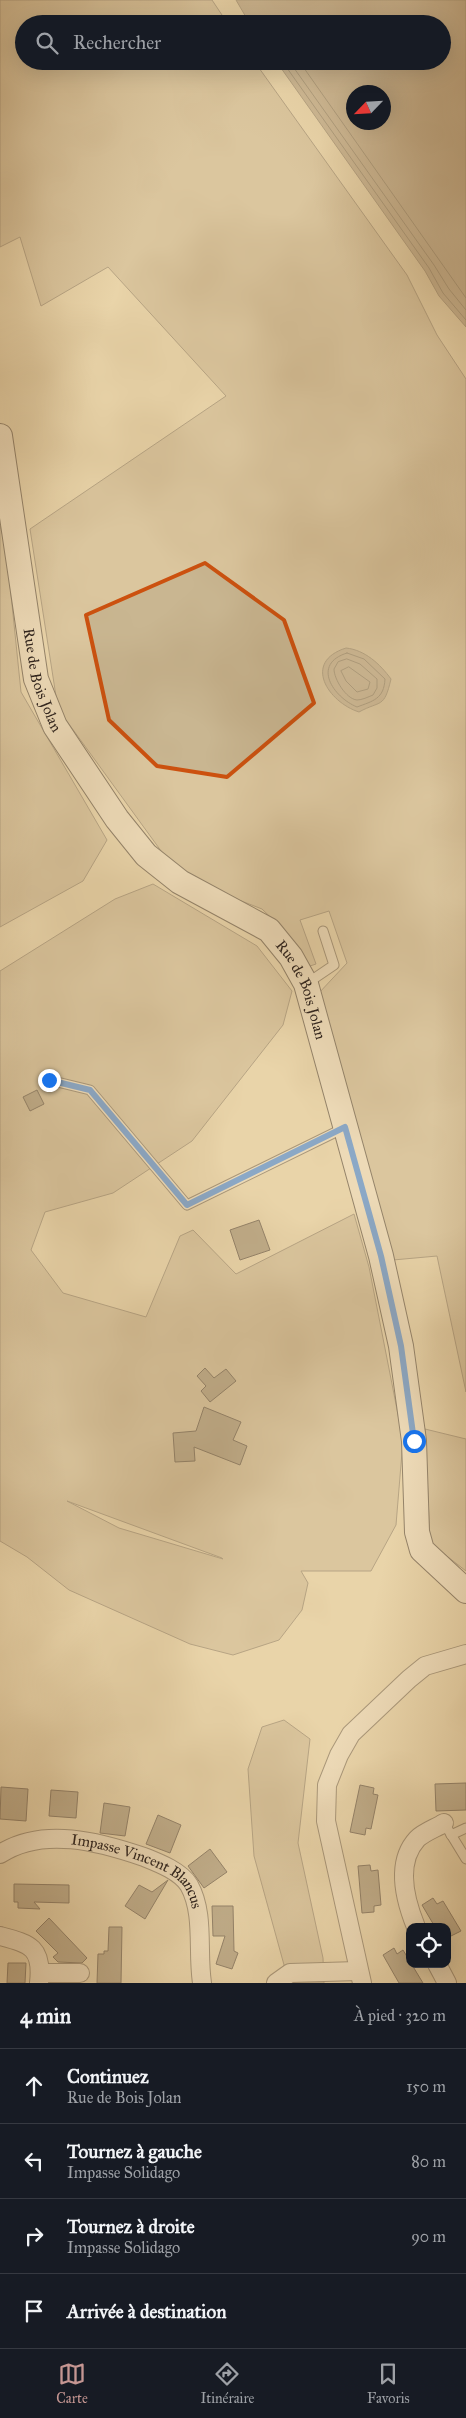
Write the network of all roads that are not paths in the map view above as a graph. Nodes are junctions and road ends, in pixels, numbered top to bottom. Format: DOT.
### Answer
graph roads {
  1 [pos="0,436"];
  2 [pos="2,467"];
  3 [pos="323,931"];
  4 [pos="306,984"];
  5 [pos="49,1080"];
  6 [pos="345,1127"];
  7 [pos="466,1590"];
  8 [pos="466,1654"];
  9 [pos="466,1828"];
  10 [pos="448,1829"];
  11 [pos="0,1854"];
  12 [pos="466,1859"];
  13 [pos="414,1923"];
  14 [pos="0,1936"];
  15 [pos="439,1968"];
  16 [pos="80,1973"];
  17 [pos="360,1977"];
  18 [pos="39,1978"];
  19 [pos="202,1983"];
  20 [pos="276,1983"];
  21 [pos="447,1983"];
  1 -- 2 [label="street, Rue de Bois Jolan"];
  2 -- 4 [label="street, Rue de Bois Jolan"];
  3 -- 4 [label="lane"];
  4 -- 6 [label="street, Rue de Bois Jolan"];
  5 -- 6 [label="lane"];
  6 -- 7 [label="street, Rue de Bois Jolan"];
  8 -- 17 [label="street"];
  9 -- 10 [label="lane"];
  10 -- 12 [label="lane"];
  10 -- 13 [label="street"];
  11 -- 19 [label="street, Impasse Vincent Blancus"];
  14 -- 18 [label="street"];
  15 -- 21 [label="street"];
  16 -- 18 [label="street"];
  17 -- 20 [label="street"];
}
